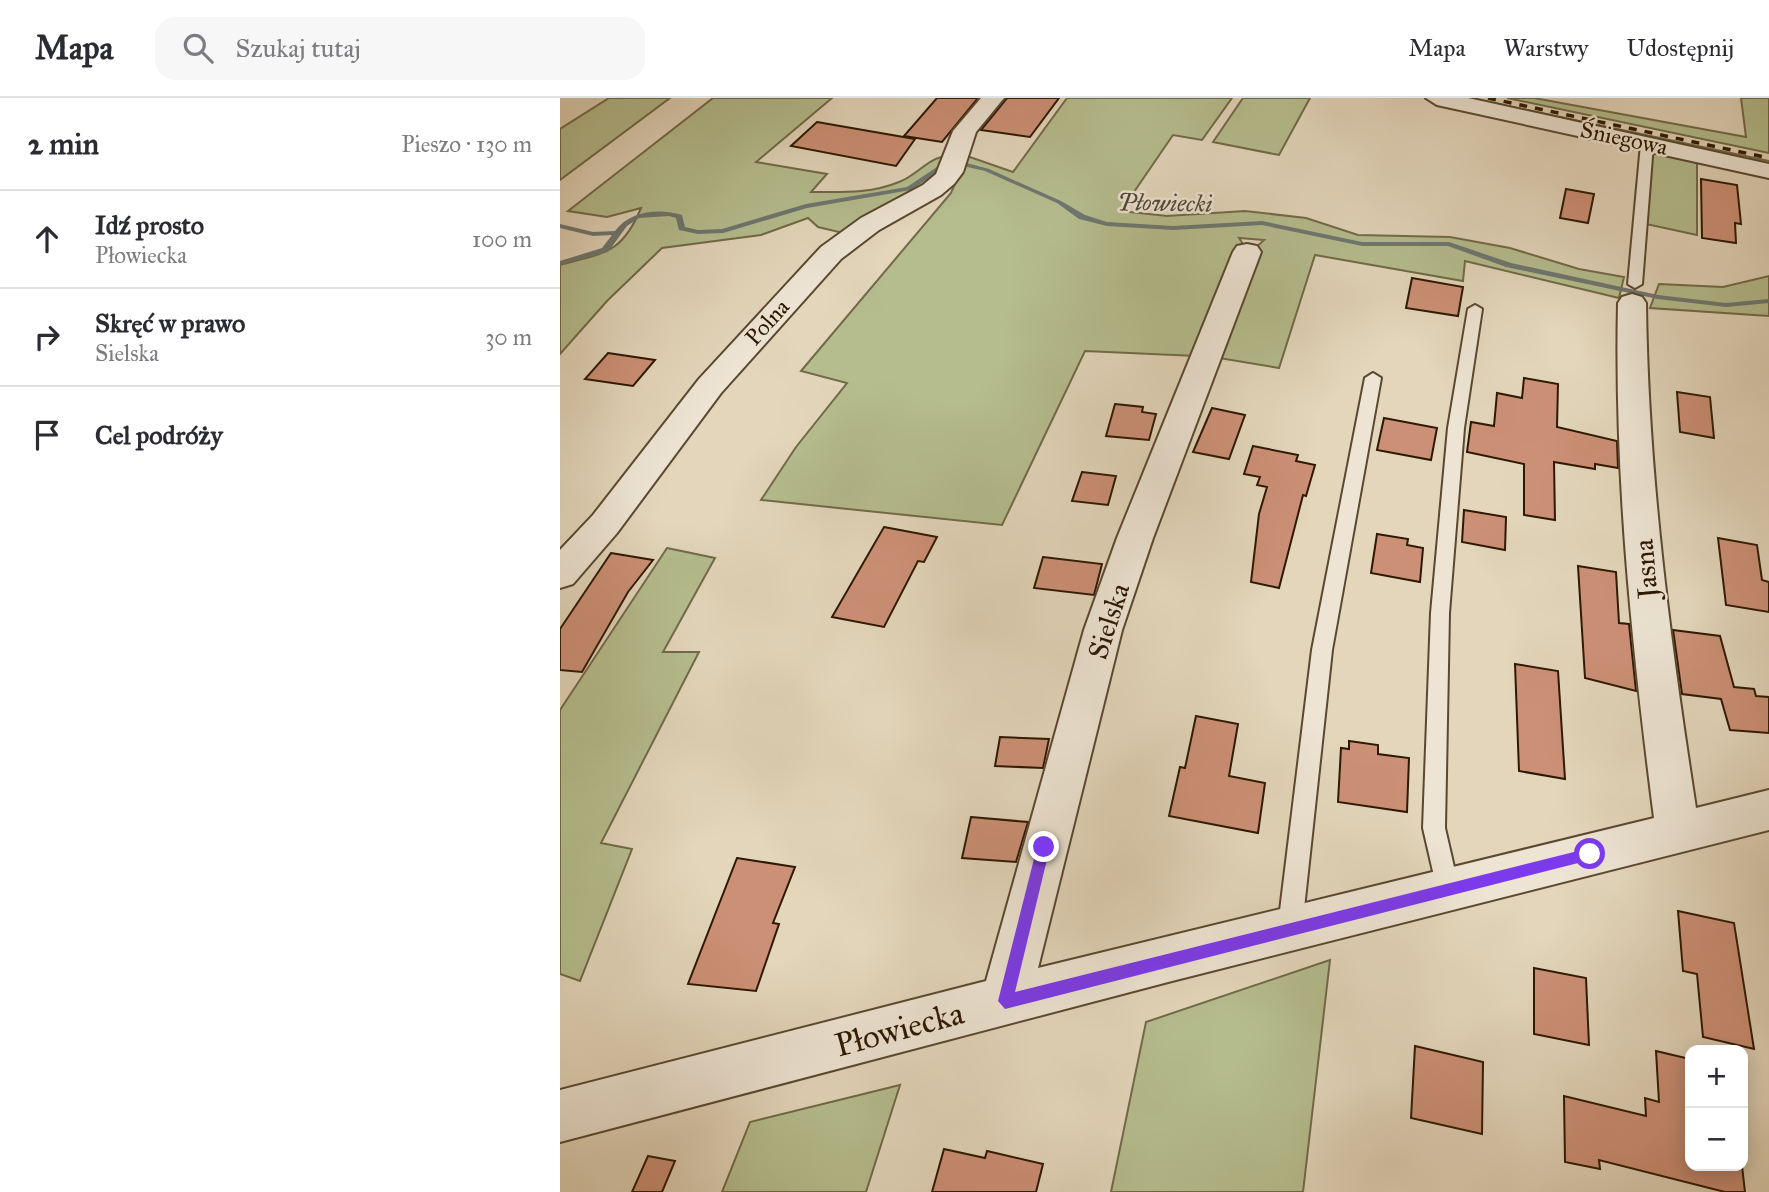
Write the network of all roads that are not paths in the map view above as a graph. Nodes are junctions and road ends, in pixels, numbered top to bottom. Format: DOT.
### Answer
graph roads {
  1 [pos="993,98"];
  2 [pos="1437,98"];
  3 [pos="1647,144"];
  4 [pos="1769,171"];
  5 [pos="1247,252"];
  6 [pos="1633,293"];
  7 [pos="1475,309"];
  8 [pos="1373,378"];
  9 [pos="560,574"];
  10 [pos="1769,810"];
  11 [pos="1678,833"];
  12 [pos="1448,889"];
  13 [pos="1290,927"];
  14 [pos="1005,1001"];
  15 [pos="560,1116"];
  1 -- 9 [label="street, Polna"];
  2 -- 3 [label="street, Śniegowa"];
  3 -- 4 [label="street, Śniegowa"];
  3 -- 6 [label="lane, Jasna"];
  5 -- 14 [label="street, Sielska"];
  6 -- 11 [label="street, Jasna"];
  7 -- 12 [label="lane"];
  8 -- 13 [label="lane"];
  10 -- 11 [label="street, Płowiecka"];
  11 -- 12 [label="street, Płowiecka"];
  12 -- 13 [label="street, Płowiecka"];
  13 -- 14 [label="street, Płowiecka"];
  14 -- 15 [label="street, Płowiecka"];
}
